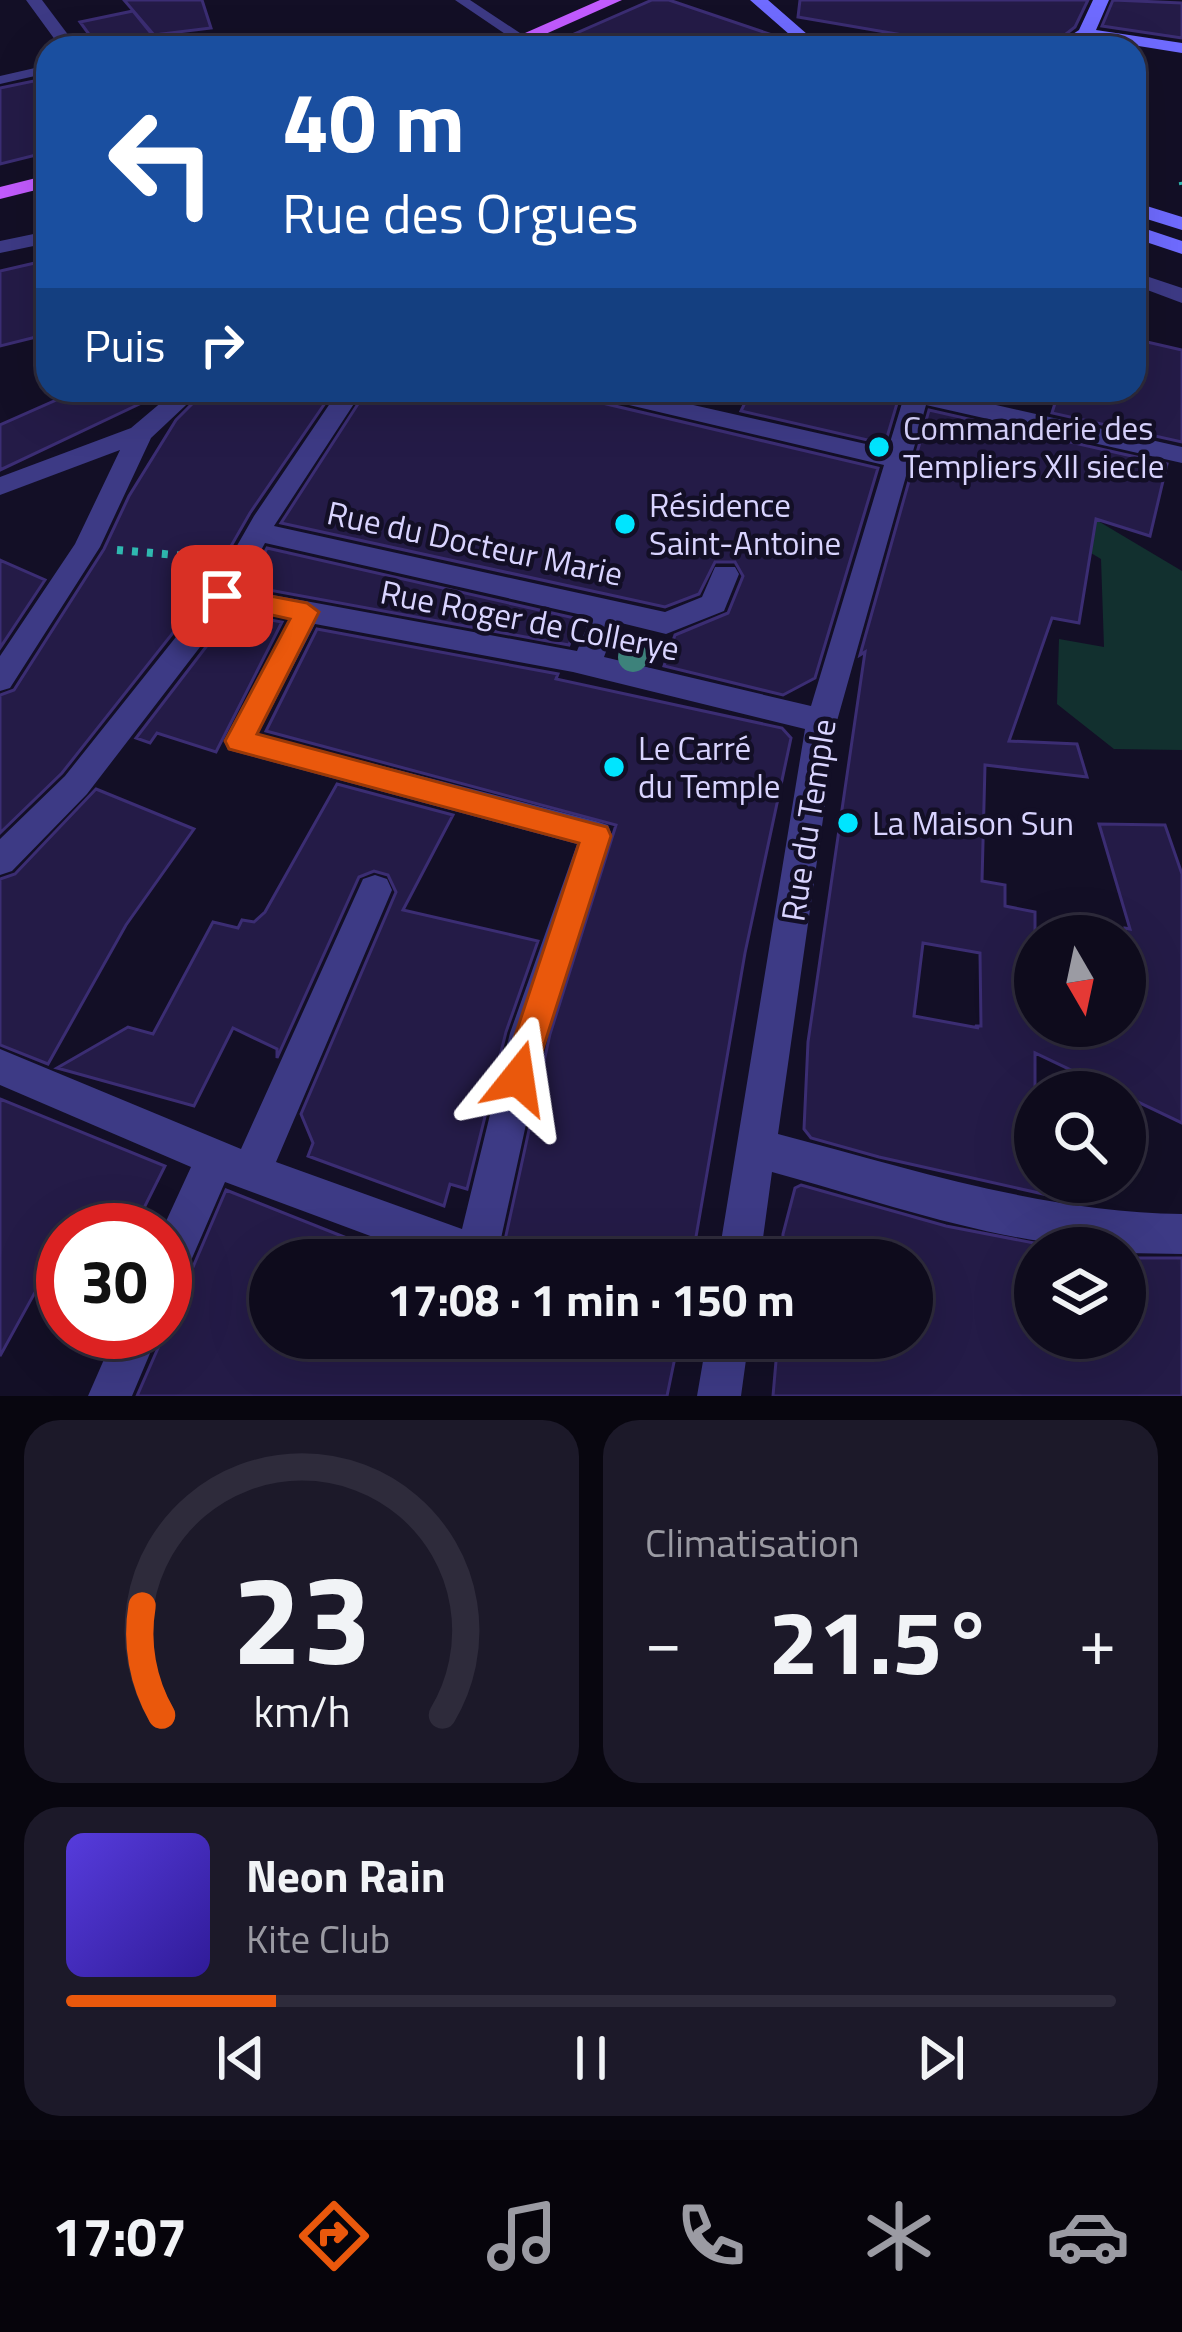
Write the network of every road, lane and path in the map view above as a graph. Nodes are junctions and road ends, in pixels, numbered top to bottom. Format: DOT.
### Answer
graph roads {
  1 [pos="34,0"];
  2 [pos="461,0"];
  3 [pos="614,0"];
  4 [pos="758,0"];
  5 [pos="1101,0"];
  6 [pos="61,36"];
  7 [pos="517,36"];
  8 [pos="529,36"];
  9 [pos="800,36"];
  10 [pos="1088,36"];
  11 [pos="1146,46"];
  12 [pos="1182,49"];
  13 [pos="36,72"];
  14 [pos="0,80"];
  15 [pos="36,184"];
  16 [pos="0,193"];
  17 [pos="1146,212"];
  18 [pos="1182,224"];
  19 [pos="1146,235"];
  20 [pos="36,240"];
  21 [pos="0,247"];
  22 [pos="1182,248"];
  23 [pos="1146,282"];
  24 [pos="1182,296"];
  25 [pos="176,402"];
  26 [pos="343,402"];
  27 [pos="649,402"];
  28 [pos="914,402"];
  29 [pos="959,402"];
  30 [pos="140,434"];
  31 [pos="1182,455"];
  32 [pos="894,458"];
  33 [pos="0,486"];
  34 [pos="257,532"];
  35 [pos="87,547"];
  36 [pos="241,561"];
  37 [pos="725,574"];
  38 [pos="222,596"];
  39 [pos="608,609"];
  40 [pos="307,612"];
  41 [pos="586,664"];
  42 [pos="0,680"];
  43 [pos="823,721"];
  44 [pos="0,861"];
  45 [pos="375,890"];
  46 [pos="0,1067"];
  47 [pos="755,1148"];
  48 [pos="233,1165"];
  49 [pos="192,1228"];
  50 [pos="1182,1234"];
  51 [pos="433,1239"];
  52 [pos="488,1239"];
  53 [pos="742,1239"];
  54 [pos="126,1359"];
  55 [pos="725,1359"];
  56 [pos="110,1396"];
  57 [pos="719,1396"];
  1 -- 6 [label="street"];
  2 -- 7 [label="lane"];
  3 -- 8 [label="main road"];
  4 -- 9 [label="street"];
  5 -- 10 [label="street"];
  11 -- 12 [label="street"];
  13 -- 14 [label="lane"];
  15 -- 16 [label="main road"];
  17 -- 18 [label="street"];
  19 -- 22 [label="street"];
  20 -- 21 [label="street"];
  23 -- 24 [label="street"];
  25 -- 30 [label="street"];
  26 -- 34 [label="street"];
  27 -- 32 [label="street"];
  28 -- 32 [label="street, Rue du Temple"];
  29 -- 31 [label="street"];
  30 -- 33 [label="street"];
  30 -- 35 [label="street"];
  32 -- 43 [label="street, Rue du Temple"];
  34 -- 36 [label="street"];
  34 -- 39 [label="street, Rue du Docteur Marie"];
  35 -- 36 [label="path"];
  35 -- 42 [label="street"];
  36 -- 38 [label="street"];
  37 -- 39 [label="street, Rue du Docteur Marie"];
  38 -- 40 [label="street, Rue Roger de Collerye"];
  38 -- 44 [label="street"];
  39 -- 41 [label="street"];
  40 -- 41 [label="street, Rue Roger de Collerye"];
  40 -- 52 [label="street"];
  41 -- 43 [label="street, Rue Roger de Collerye"];
  43 -- 47 [label="street, Rue du Temple"];
  45 -- 48 [label="street"];
  46 -- 48 [label="street"];
  47 -- 50 [label="street"];
  47 -- 53 [label="street, Rue du Temple"];
  48 -- 49 [label="street"];
  48 -- 51 [label="street"];
  54 -- 56 [label="street"];
  55 -- 57 [label="street"];
}
